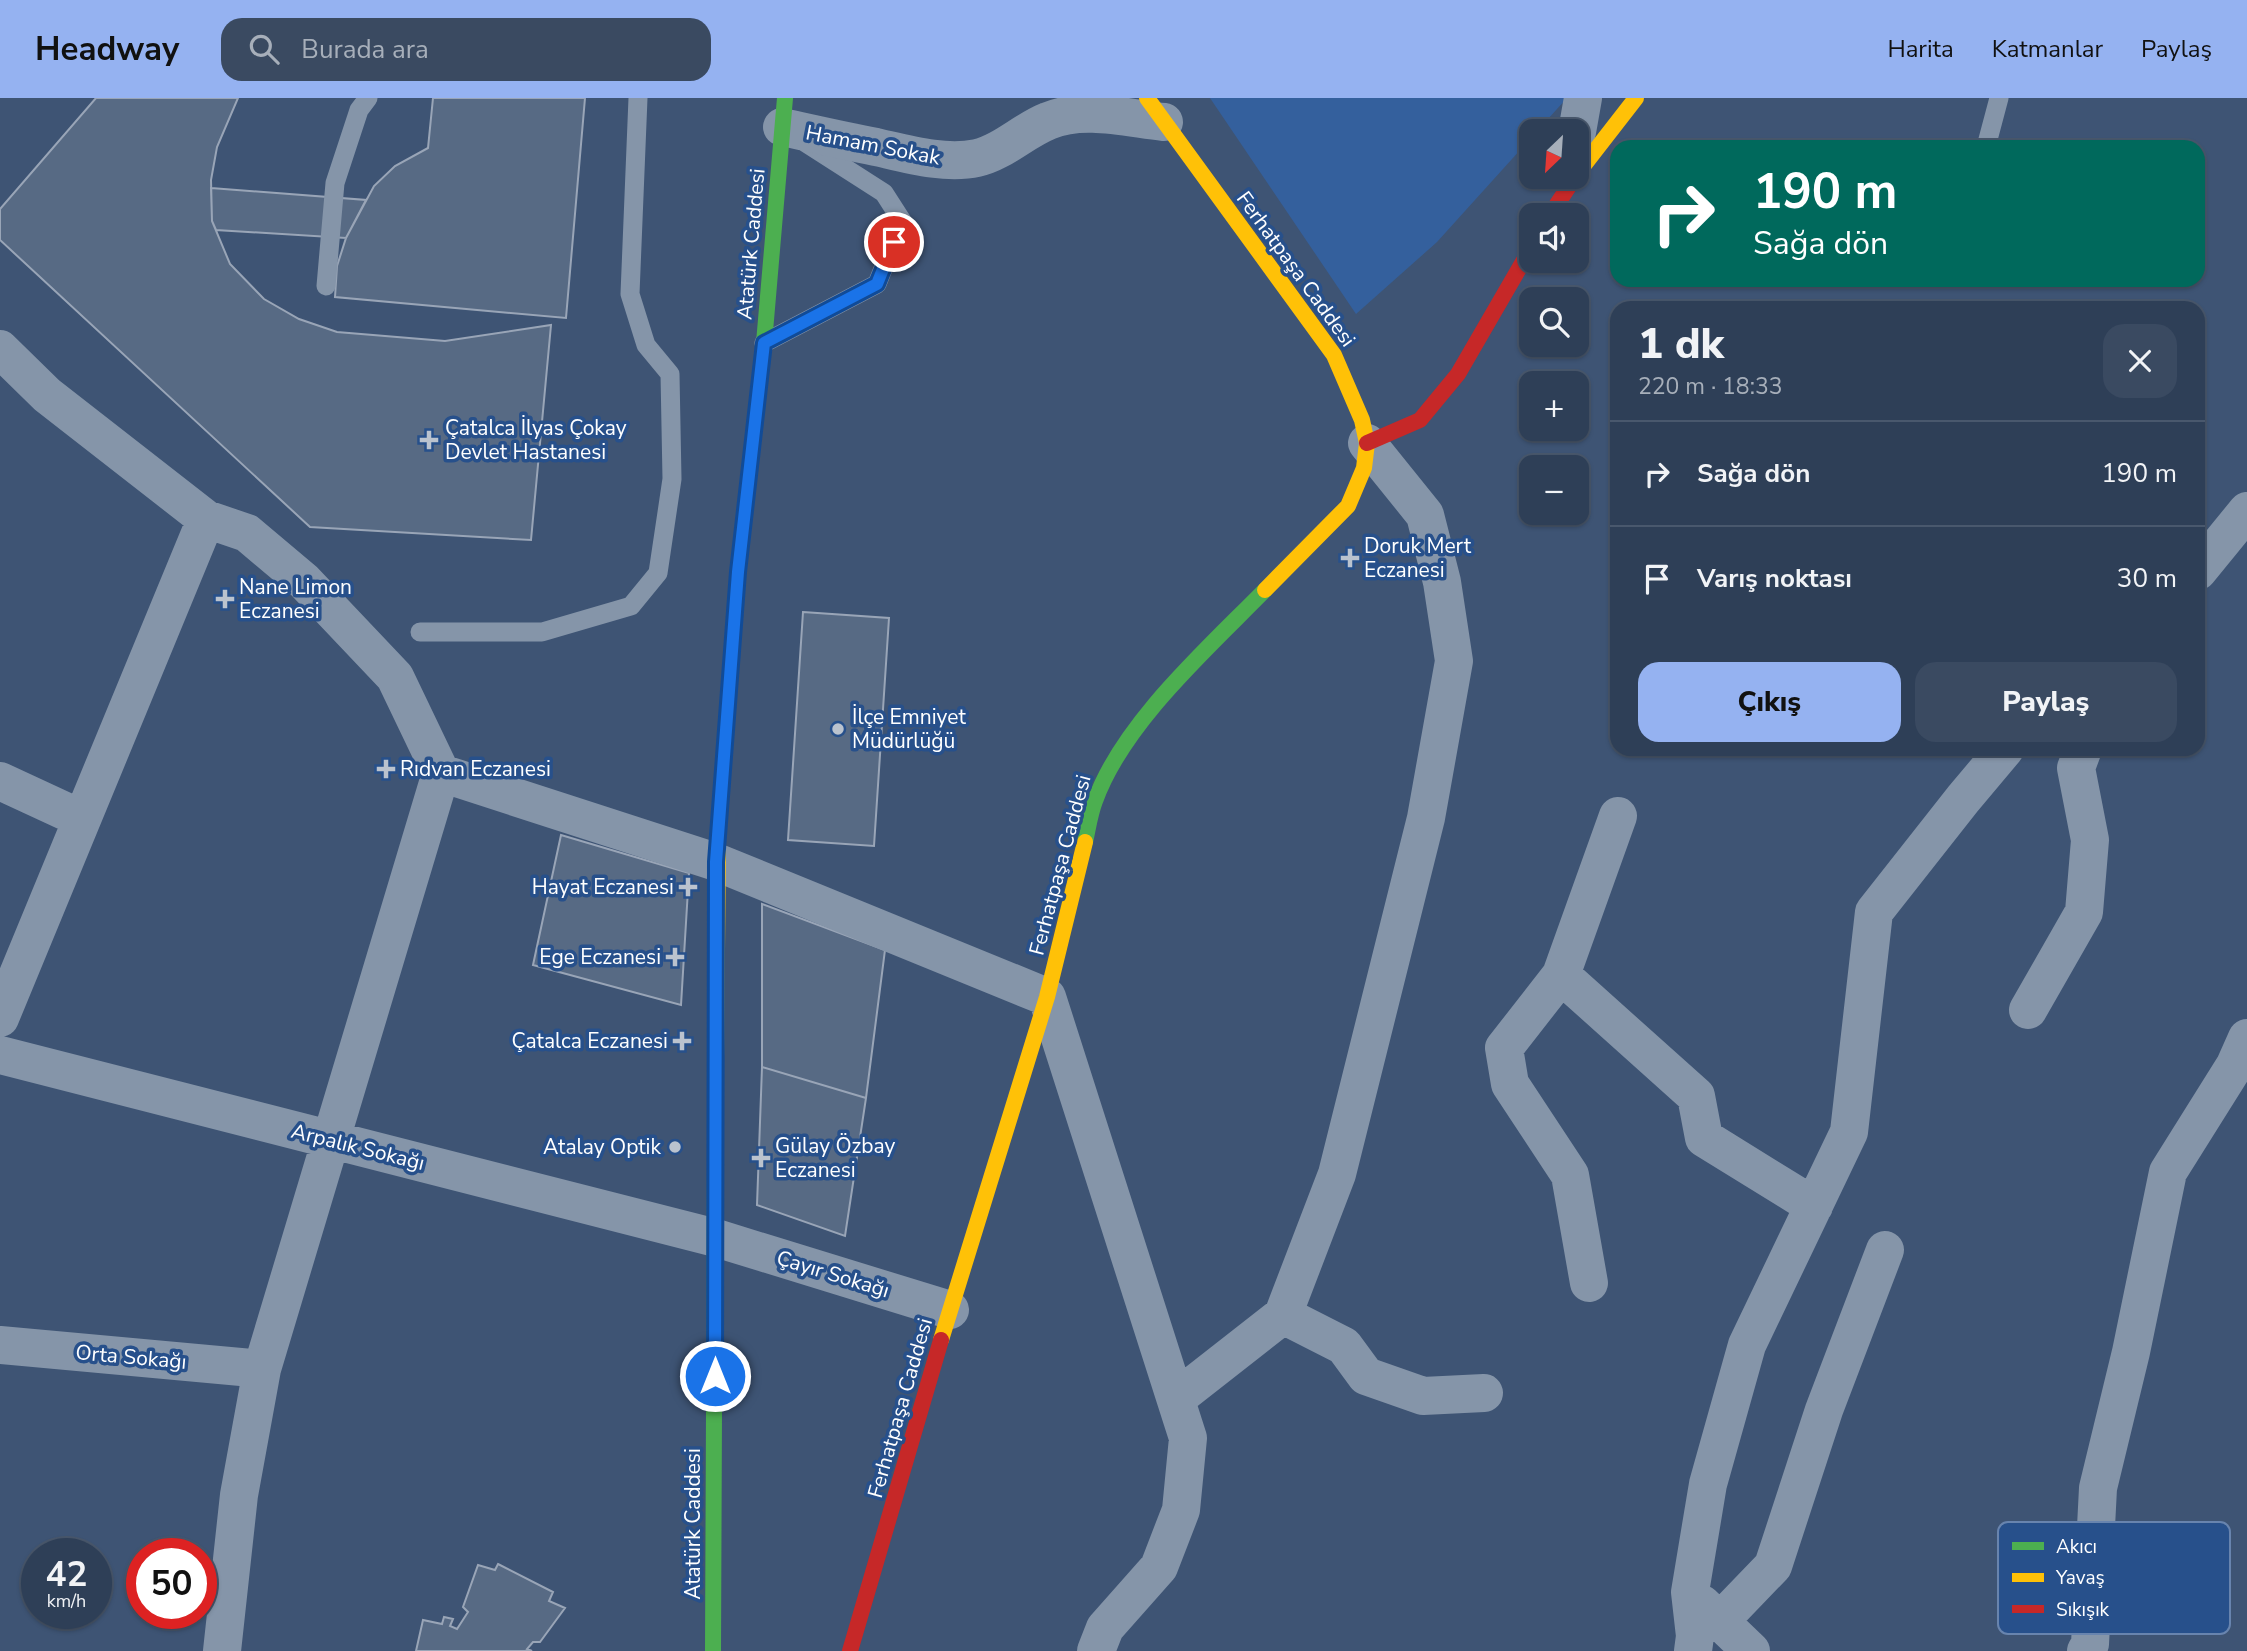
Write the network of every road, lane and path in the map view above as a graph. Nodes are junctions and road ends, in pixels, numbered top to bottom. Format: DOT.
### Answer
graph roads {
  1 [pos="368,98"];
  2 [pos="638,98"];
  3 [pos="1583,98"];
  4 [pos="1636,98"];
  5 [pos="1999,98"];
  6 [pos="1155,110"];
  7 [pos="784,113"];
  8 [pos="1579,119"];
  9 [pos="1988,140"];
  10 [pos="1589,159"];
  11 [pos="1519,269"];
  12 [pos="326,286"];
  13 [pos="764,343"];
  14 [pos="0,349"];
  15 [pos="1367,443"];
  16 [pos="2247,511"];
  17 [pos="206,519"];
  18 [pos="2205,562"];
  19 [pos="420,632"];
  20 [pos="2000,756"];
  21 [pos="2080,756"];
  22 [pos="441,773"];
  23 [pos="0,782"];
  24 [pos="1618,816"];
  25 [pos="82,819"];
  26 [pos="716,862"];
  27 [pos="1561,975"];
  28 [pos="1047,996"];
  29 [pos="2028,1010"];
  30 [pos="0,1018"];
  31 [pos="2247,1038"];
  32 [pos="0,1055"];
  33 [pos="329,1140"];
  34 [pos="1814,1206"];
  35 [pos="716,1238"];
  36 [pos="1885,1250"];
  37 [pos="1589,1283"];
  38 [pos="950,1310"];
  39 [pos="1283,1315"];
  40 [pos="0,1345"];
  41 [pos="262,1368"];
  42 [pos="1484,1393"];
  43 [pos="1177,1398"];
  44 [pos="2096,1522"];
  45 [pos="1690,1592"];
  46 [pos="1720,1621"];
  47 [pos="2091,1634"];
  48 [pos="222,1651"];
  49 [pos="713,1651"];
  50 [pos="850,1651"];
  51 [pos="1096,1651"];
  52 [pos="1693,1651"];
  53 [pos="1751,1651"];
  54 [pos="2086,1651"];
  1 -- 12 [label="lane"];
  2 -- 19 [label="lane"];
  3 -- 8 [label="street"];
  4 -- 10 [label="main road"];
  5 -- 9 [label="lane"];
  6 -- 7 [label="street, Hamam Sokak"];
  6 -- 15 [label="main road, Ferhatpaşa Caddesi"];
  7 -- 13 [label="main road, Atatürk Caddesi"];
  7 -- 13 [label="lane"];
  11 -- 15 [label="main road"];
  13 -- 26 [label="main road, Atatürk Caddesi"];
  14 -- 17 [label="street"];
  15 -- 28 [label="main road, Ferhatpaşa Caddesi"];
  15 -- 39 [label="street"];
  16 -- 18 [label="street"];
  17 -- 22 [label="street"];
  17 -- 25 [label="street"];
  20 -- 34 [label="street"];
  21 -- 29 [label="street"];
  22 -- 26 [label="street"];
  22 -- 33 [label="street"];
  23 -- 25 [label="street"];
  24 -- 27 [label="street"];
  25 -- 30 [label="street"];
  26 -- 28 [label="street"];
  26 -- 35 [label="main road, Atatürk Caddesi"];
  27 -- 34 [label="street"];
  27 -- 37 [label="street"];
  28 -- 38 [label="main road, Ferhatpaşa Caddesi"];
  28 -- 43 [label="street"];
  31 -- 44 [label="street"];
  32 -- 33 [label="street, Arpalık Sokağı"];
  33 -- 35 [label="street, Arpalık Sokağı"];
  33 -- 41 [label="street"];
  34 -- 45 [label="street"];
  35 -- 38 [label="street, Çayır Sokağı"];
  35 -- 49 [label="main road, Atatürk Caddesi"];
  36 -- 46 [label="street"];
  38 -- 50 [label="main road, Ferhatpaşa Caddesi"];
  39 -- 42 [label="street"];
  39 -- 43 [label="street"];
  40 -- 41 [label="street, Orta Sokağı"];
  41 -- 48 [label="street"];
  43 -- 51 [label="street"];
  45 -- 46 [label="street"];
  45 -- 52 [label="street"];
  46 -- 53 [label="street"];
  47 -- 54 [label="street"];
}
